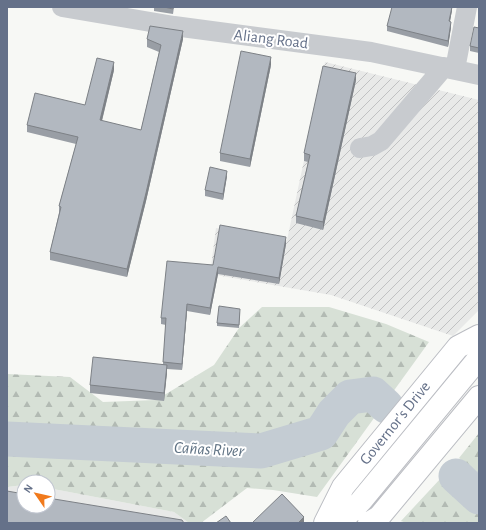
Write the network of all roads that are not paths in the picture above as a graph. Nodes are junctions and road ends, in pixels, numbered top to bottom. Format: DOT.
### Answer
graph roads {
  1 [pos="62,7"];
  2 [pos="467,7"];
  3 [pos="450,68"];
  4 [pos="479,74"];
  5 [pos="360,148"];
  6 [pos="479,336"];
  7 [pos="477,360"];
  8 [pos="479,397"];
  9 [pos="374,520"];
  10 [pos="325,523"];
  11 [pos="340,523"];
  1 -- 3 [label="street, Aliang Road"];
  2 -- 3 [label="street"];
  3 -- 4 [label="street, Aliang Road"];
  3 -- 5 [label="street"];
  6 -- 10 [label="main road, Governor's Drive"];
  7 -- 11 [label="main road, Governor's Drive"];
  8 -- 9 [label="main road"];
}
